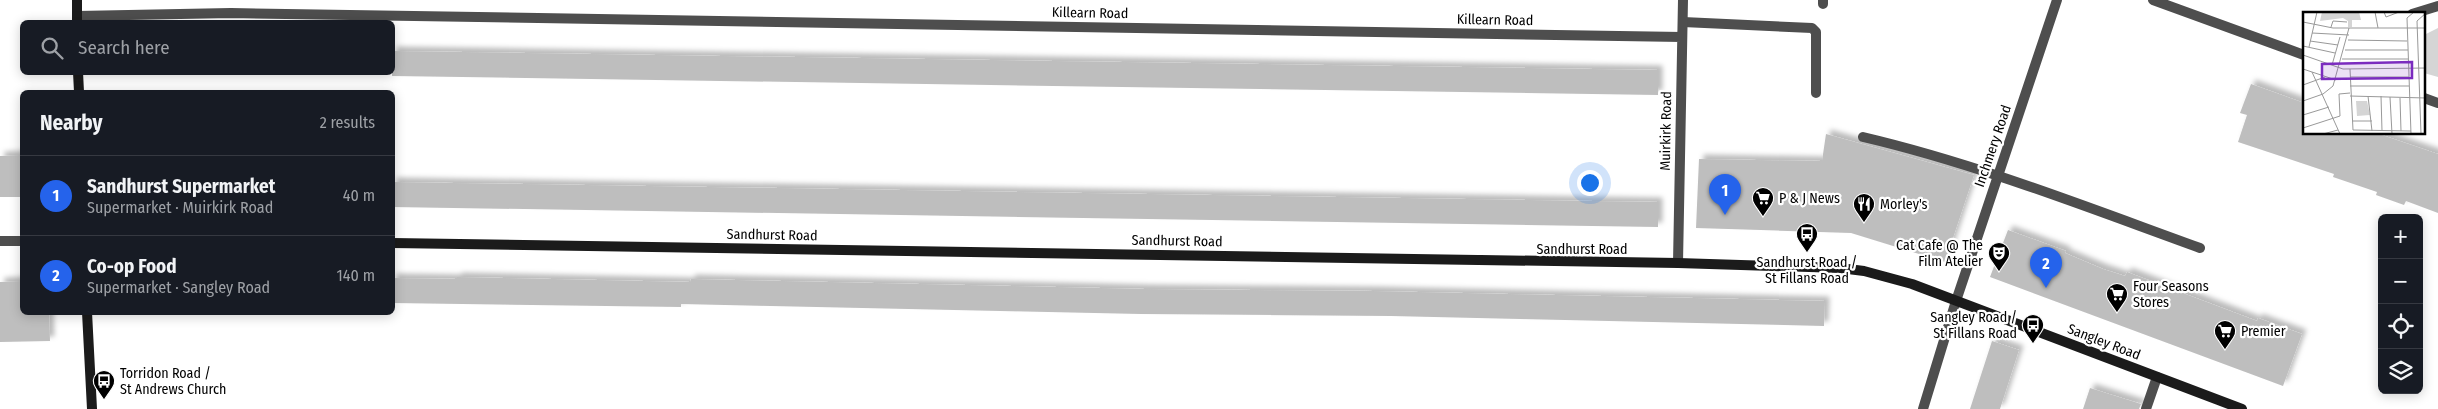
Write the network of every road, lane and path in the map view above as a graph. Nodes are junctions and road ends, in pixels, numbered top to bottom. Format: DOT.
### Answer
graph roads {
  1 [pos="77,0"];
  2 [pos="1683,0"];
  3 [pos="2057,0"];
  4 [pos="2153,0"];
  5 [pos="2438,6"];
  6 [pos="2418,12"];
  7 [pos="77,19"];
  8 [pos="1683,22"];
  9 [pos="1682,37"];
  10 [pos="2303,55"];
  11 [pos="78,75"];
  12 [pos="79,90"];
  13 [pos="1816,93"];
  14 [pos="2426,99"];
  15 [pos="2438,103"];
  16 [pos="1863,137"];
  17 [pos="1998,176"];
  18 [pos="0,241"];
  19 [pos="20,241"];
  20 [pos="395,243"];
  21 [pos="2200,248"];
  22 [pos="1678,263"];
  23 [pos="1956,301"];
  24 [pos="87,315"];
  25 [pos="2157,377"];
  26 [pos="92,409"];
  27 [pos="1923,409"];
  28 [pos="2146,409"];
  29 [pos="2242,409"];
  1 -- 7 [label="street"];
  2 -- 8 [label="street, Muirkirk Road"];
  3 -- 17 [label="street, Inchmery Road"];
  4 -- 10 [label="street"];
  5 -- 6 [label="street"];
  7 -- 9 [label="street, Killearn Road"];
  8 -- 9 [label="street, Muirkirk Road"];
  8 -- 13 [label="street"];
  9 -- 22 [label="street, Muirkirk Road"];
  11 -- 12 [label="street"];
  14 -- 15 [label="street"];
  16 -- 17 [label="street"];
  17 -- 21 [label="street"];
  17 -- 23 [label="street, Inchmery Road"];
  18 -- 19 [label="street"];
  20 -- 22 [label="street, Sandhurst Road"];
  22 -- 23 [label="street, Sandhurst Road"];
  23 -- 25 [label="street, Sangley Road"];
  23 -- 27 [label="street, Inchmery Road"];
  24 -- 26 [label="street"];
  25 -- 28 [label="street"];
  25 -- 29 [label="street, Sangley Road"];
}
